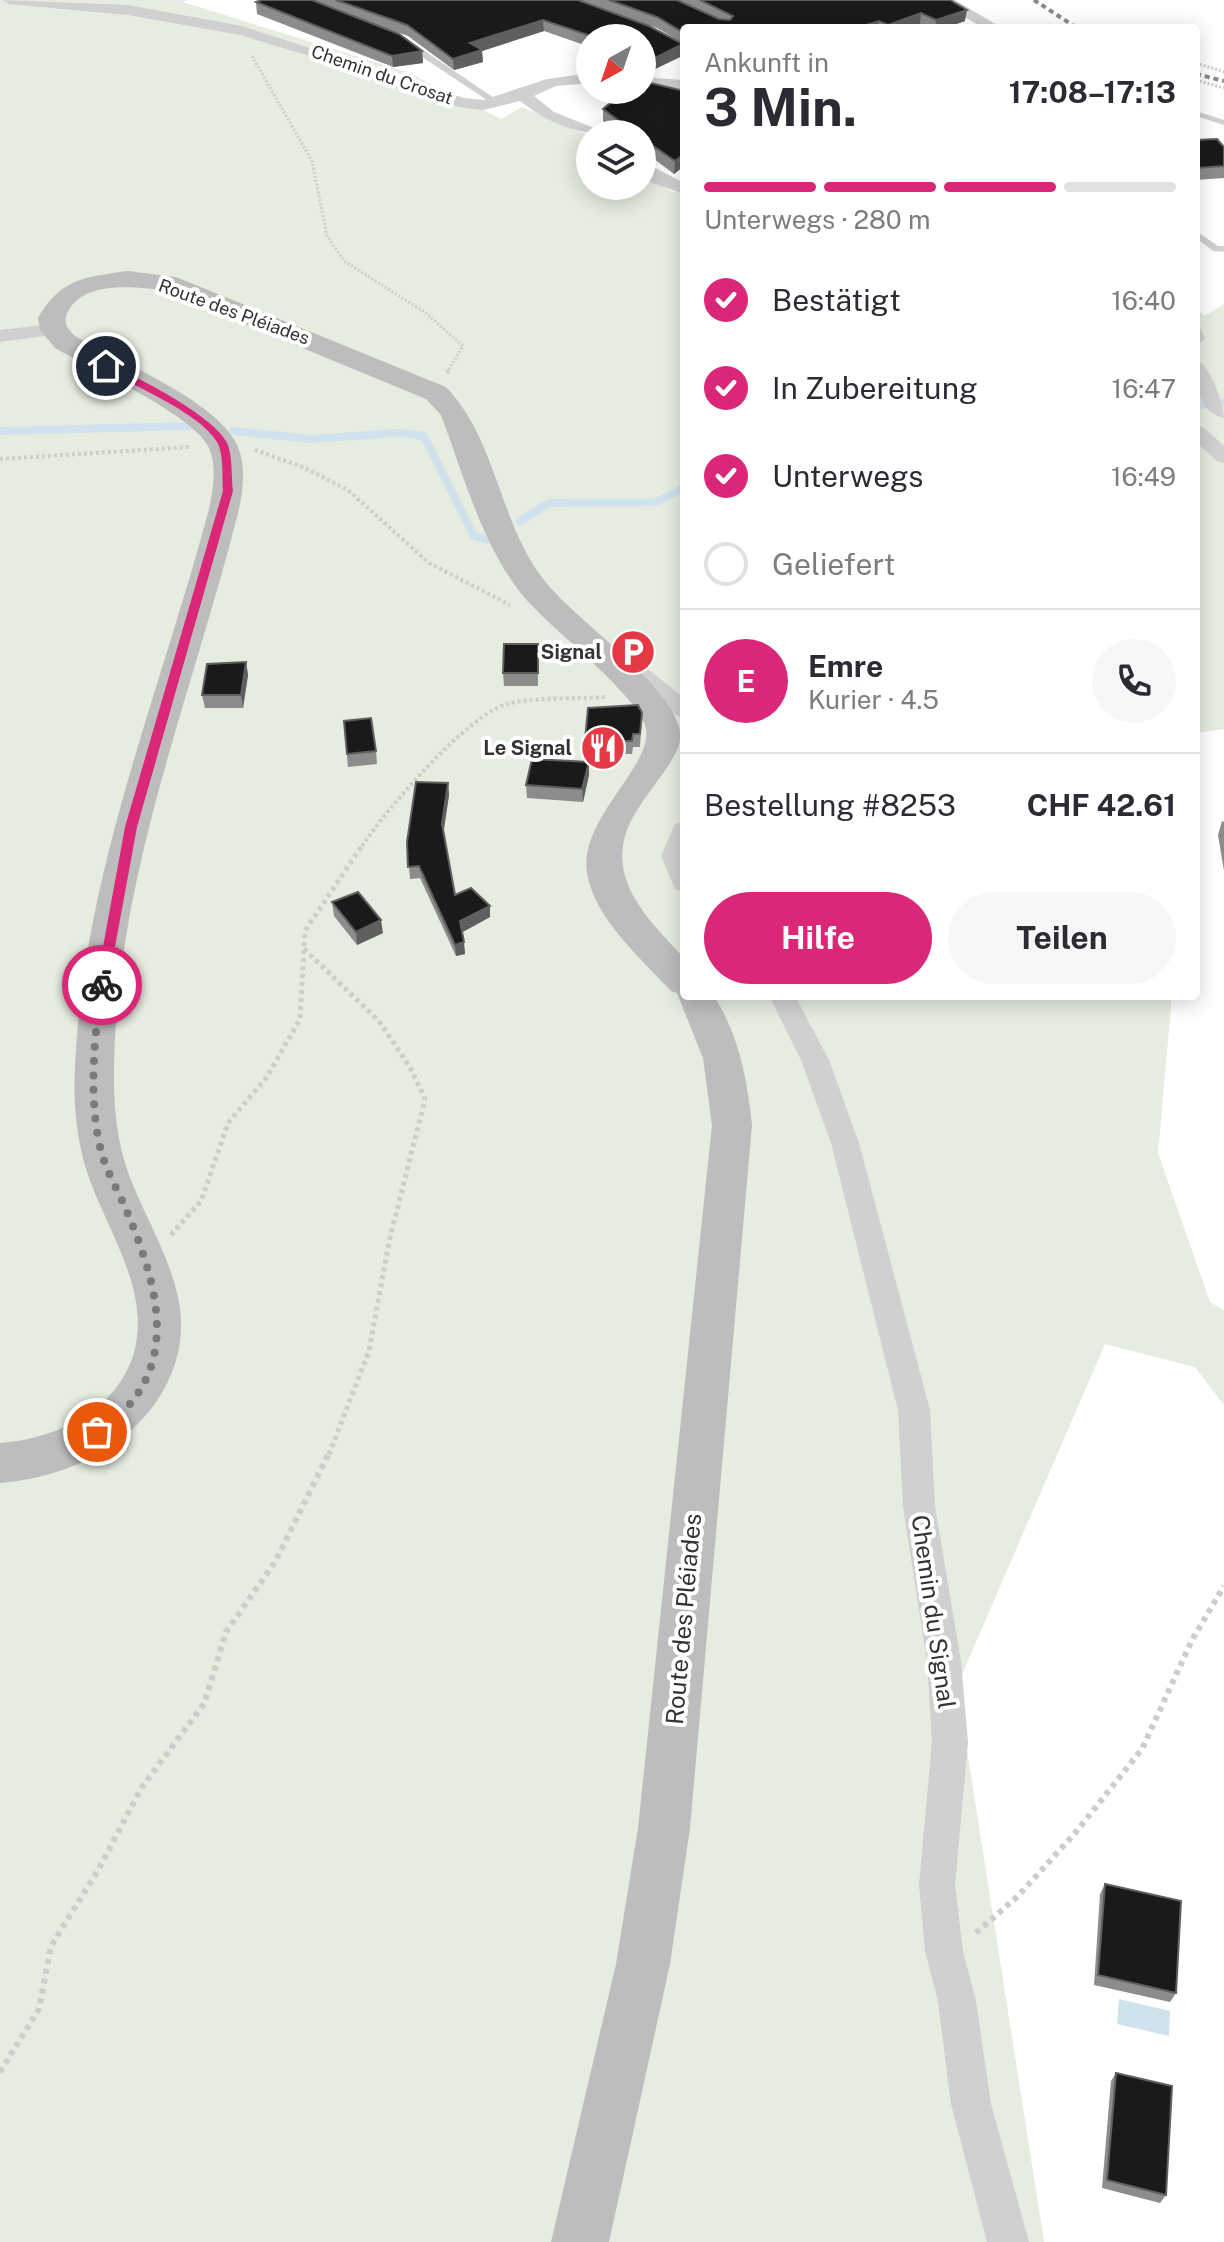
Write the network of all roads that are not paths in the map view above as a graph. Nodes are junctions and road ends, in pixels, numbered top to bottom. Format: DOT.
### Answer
graph roads {
  1 [pos="9,0"];
  2 [pos="944,0"];
  3 [pos="987,24"];
  4 [pos="404,41"];
  5 [pos="576,80"];
  6 [pos="656,83"];
  7 [pos="680,85"];
  8 [pos="523,95"];
  9 [pos="496,102"];
  10 [pos="1200,114"];
  11 [pos="1224,123"];
  12 [pos="576,125"];
  13 [pos="656,178"];
  14 [pos="680,187"];
  15 [pos="1200,237"];
  16 [pos="1224,249"];
  17 [pos="53,330"];
  18 [pos="0,336"];
  19 [pos="1200,373"];
  20 [pos="1218,407"];
  21 [pos="1200,435"];
  22 [pos="1224,457"];
  23 [pos="584,639"];
  24 [pos="680,707"];
  25 [pos="680,839"];
  26 [pos="680,873"];
  27 [pos="680,978"];
  28 [pos="696,1000"];
  29 [pos="784,1000"];
  30 [pos="4,1471"];
  31 [pos="580,2242"];
  32 [pos="1008,2242"];
  1 -- 9 [label="street, Chemin du Crosat"];
  2 -- 3 [label="street"];
  4 -- 9 [label="lane"];
  5 -- 8 [label="street, Chemin du Crosat"];
  6 -- 7 [label="street"];
  8 -- 9 [label="street, Chemin du Crosat"];
  8 -- 12 [label="street"];
  10 -- 11 [label="lane"];
  13 -- 14 [label="street"];
  15 -- 16 [label="lane"];
  17 -- 18 [label="street"];
  17 -- 23 [label="street, Route des Pléiades"];
  17 -- 30 [label="street"];
  19 -- 20 [label="street"];
  21 -- 22 [label="street"];
  23 -- 24 [label="street"];
  23 -- 27 [label="street"];
  25 -- 26 [label="street"];
  28 -- 31 [label="street, Route des Pléiades"];
  29 -- 32 [label="street, Chemin du Signal"];
}
